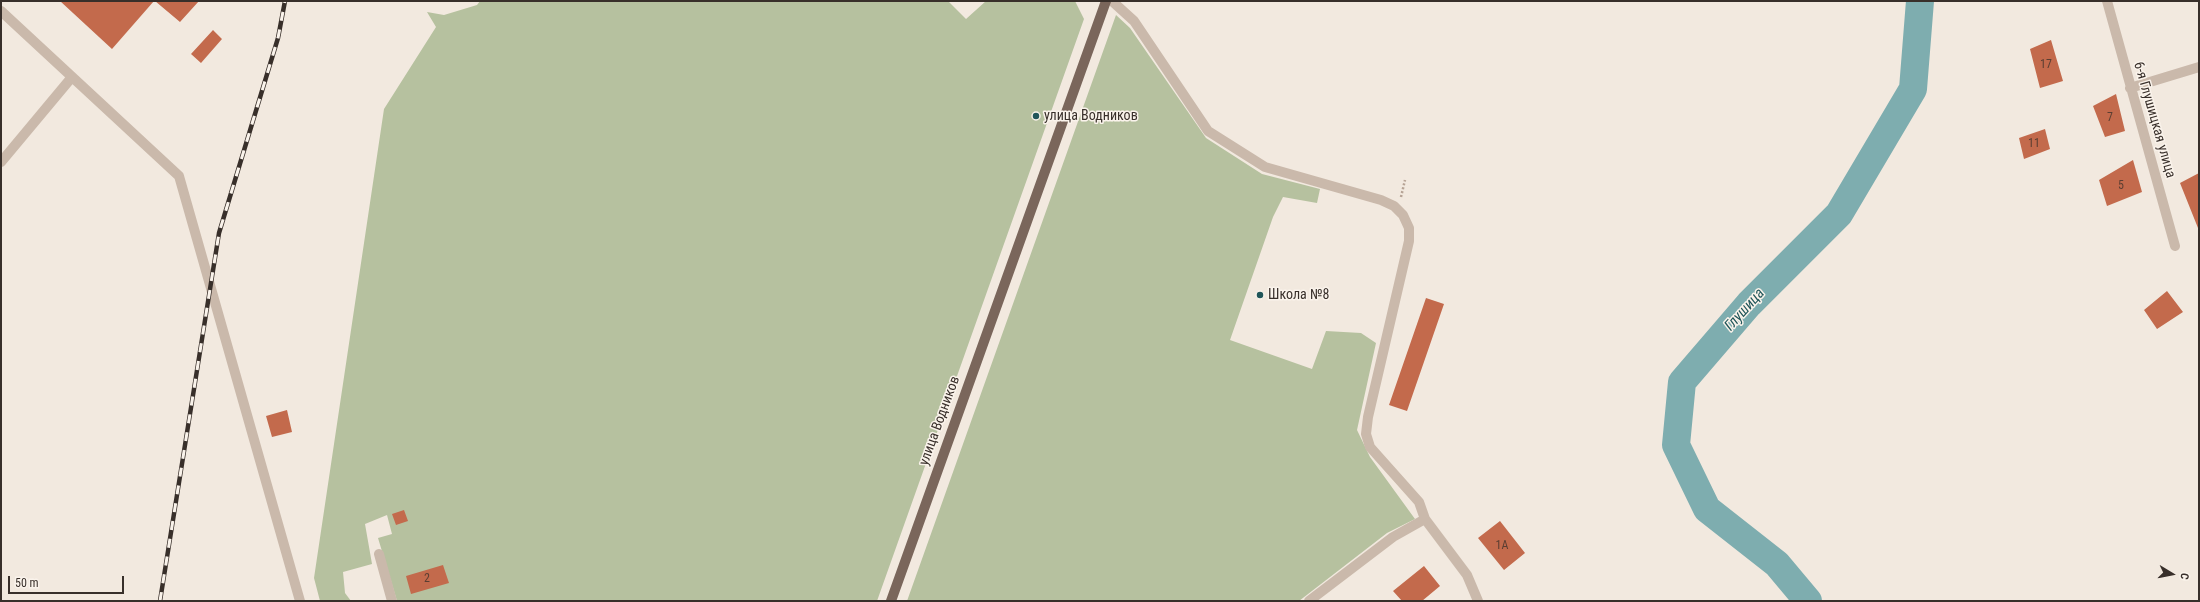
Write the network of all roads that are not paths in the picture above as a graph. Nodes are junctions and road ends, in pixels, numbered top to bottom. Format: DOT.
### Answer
graph roads {
  1 [pos="1106,1"];
  2 [pos="1112,1"];
  3 [pos="2107,1"];
  4 [pos="1,11"];
  5 [pos="2199,67"];
  6 [pos="72,77"];
  7 [pos="2130,88"];
  8 [pos="1,162"];
  9 [pos="2175,246"];
  10 [pos="1425,519"];
  11 [pos="379,554"];
  12 [pos="300,601"];
  13 [pos="392,601"];
  14 [pos="891,601"];
  15 [pos="1309,601"];
  16 [pos="1478,601"];
  1 -- 14 [label="main road, улица Водников"];
  2 -- 10 [label="street"];
  3 -- 7 [label="street, 6-я Глушицкая улица"];
  4 -- 6 [label="street"];
  5 -- 7 [label="street"];
  6 -- 8 [label="street"];
  6 -- 12 [label="street"];
  7 -- 9 [label="street, 6-я Глушицкая улица"];
  10 -- 15 [label="street"];
  10 -- 16 [label="street"];
  11 -- 13 [label="street"];
}
